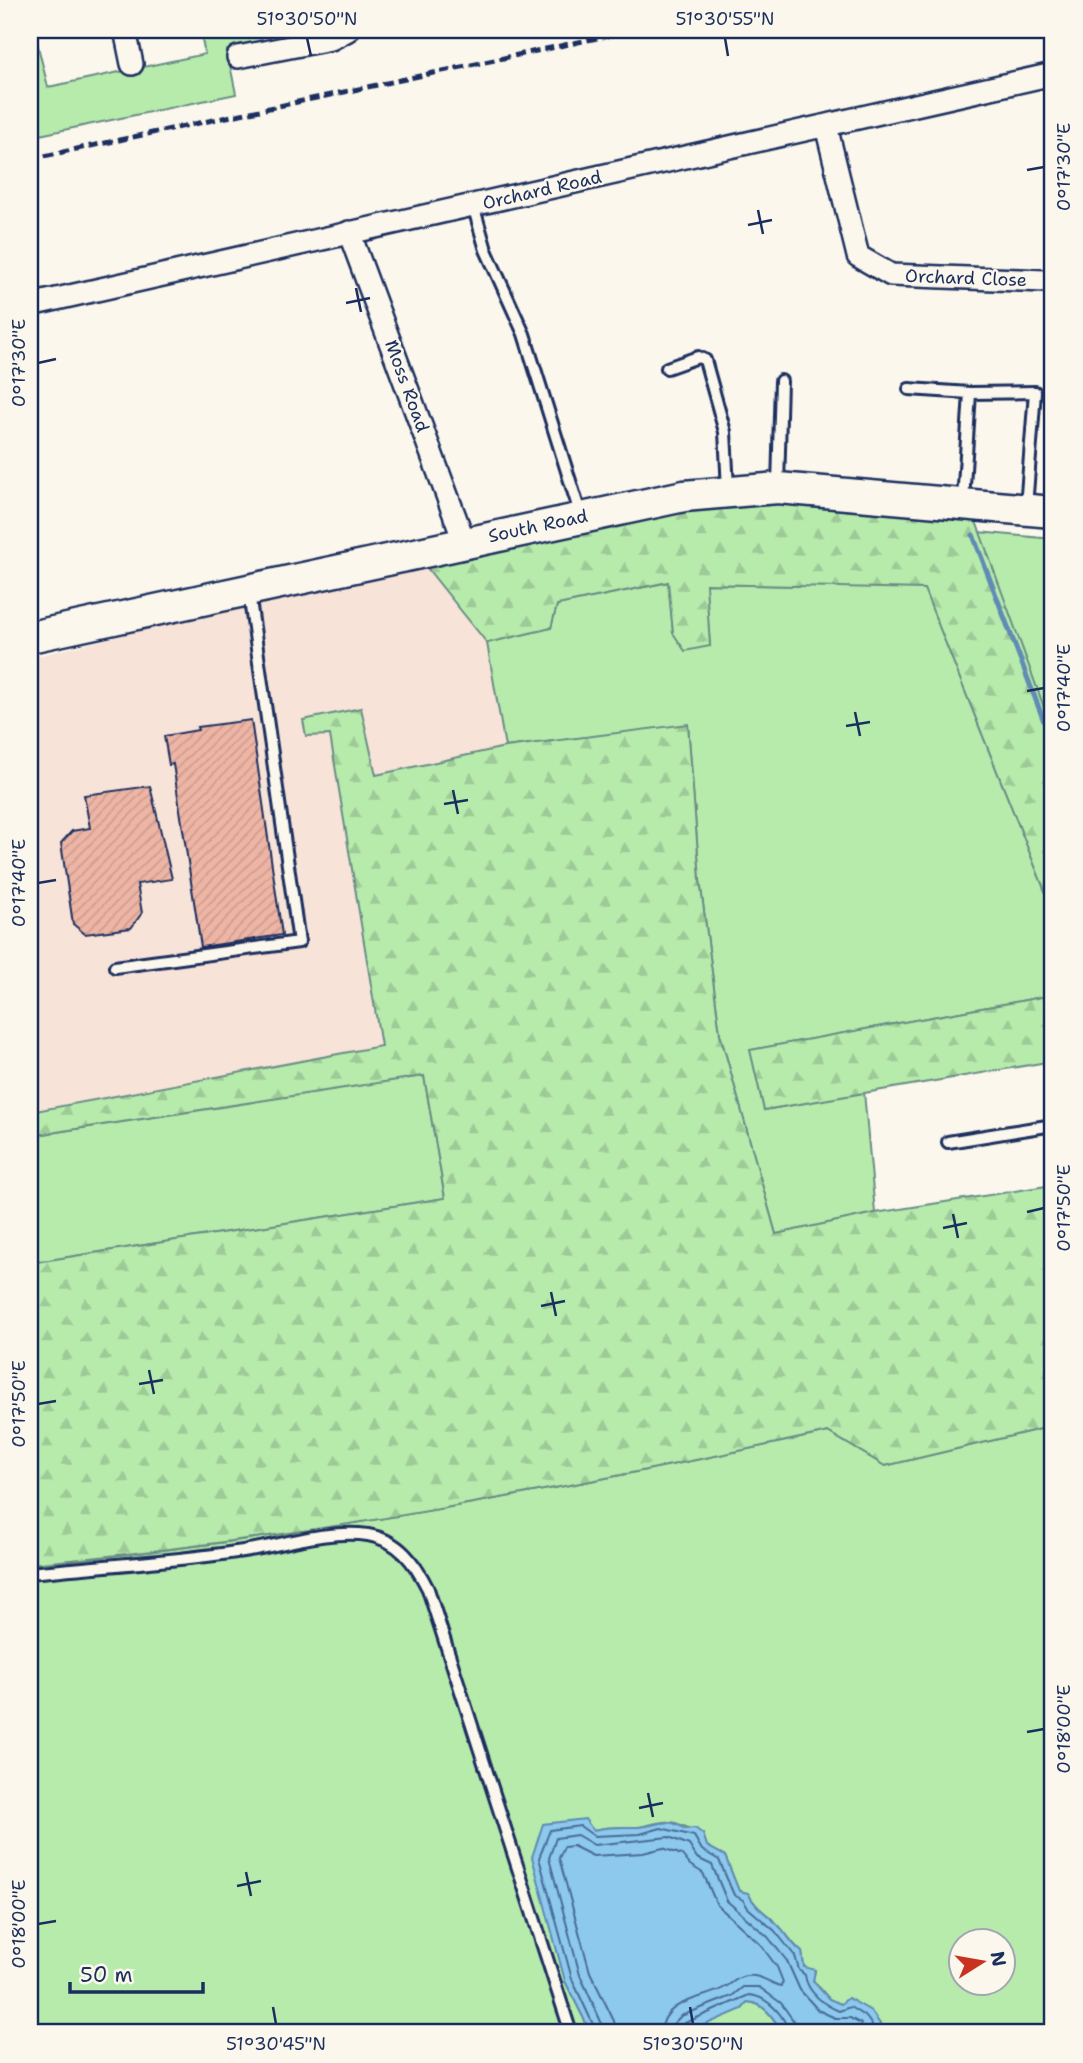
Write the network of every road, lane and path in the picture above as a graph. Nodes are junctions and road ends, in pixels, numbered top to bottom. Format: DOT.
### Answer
graph roads {
  1 [pos="125,30"];
  2 [pos="348,30"];
  3 [pos="238,57"];
  4 [pos="132,64"];
  5 [pos="1053,74"];
  6 [pos="826,126"];
  7 [pos="473,205"];
  8 [pos="349,232"];
  9 [pos="1045,281"];
  10 [pos="30,304"];
  11 [pos="667,368"];
  12 [pos="781,381"];
  13 [pos="909,389"];
  14 [pos="970,393"];
  15 [pos="778,488"];
  16 [pos="728,492"];
  17 [pos="963,504"];
  18 [pos="1040,511"];
  19 [pos="582,517"];
  20 [pos="464,541"];
  21 [pos="248,590"];
  22 [pos="30,637"];
  23 [pos="115,967"];
  24 [pos="1053,1125"];
  25 [pos="948,1142"];
  26 [pos="30,1573"];
  27 [pos="571,2033"];
  1 -- 4 [label="street"];
  2 -- 3 [label="street"];
  5 -- 6 [label="street, Orchard Road"];
  6 -- 7 [label="street, Orchard Road"];
  6 -- 9 [label="street, Orchard Close"];
  7 -- 8 [label="street, Orchard Road"];
  7 -- 19 [label="lane"];
  8 -- 10 [label="street, Orchard Road"];
  8 -- 20 [label="street, Moss Road"];
  11 -- 16 [label="lane"];
  12 -- 15 [label="lane"];
  13 -- 14 [label="lane"];
  14 -- 17 [label="lane"];
  14 -- 18 [label="lane"];
  15 -- 16 [label="main road, South Road"];
  15 -- 17 [label="main road, South Road"];
  16 -- 19 [label="main road, South Road"];
  17 -- 18 [label="main road, South Road"];
  19 -- 20 [label="main road, South Road"];
  20 -- 21 [label="main road, South Road"];
  21 -- 22 [label="main road, South Road"];
  21 -- 23 [label="lane"];
  24 -- 25 [label="lane"];
  26 -- 27 [label="lane"];
}
